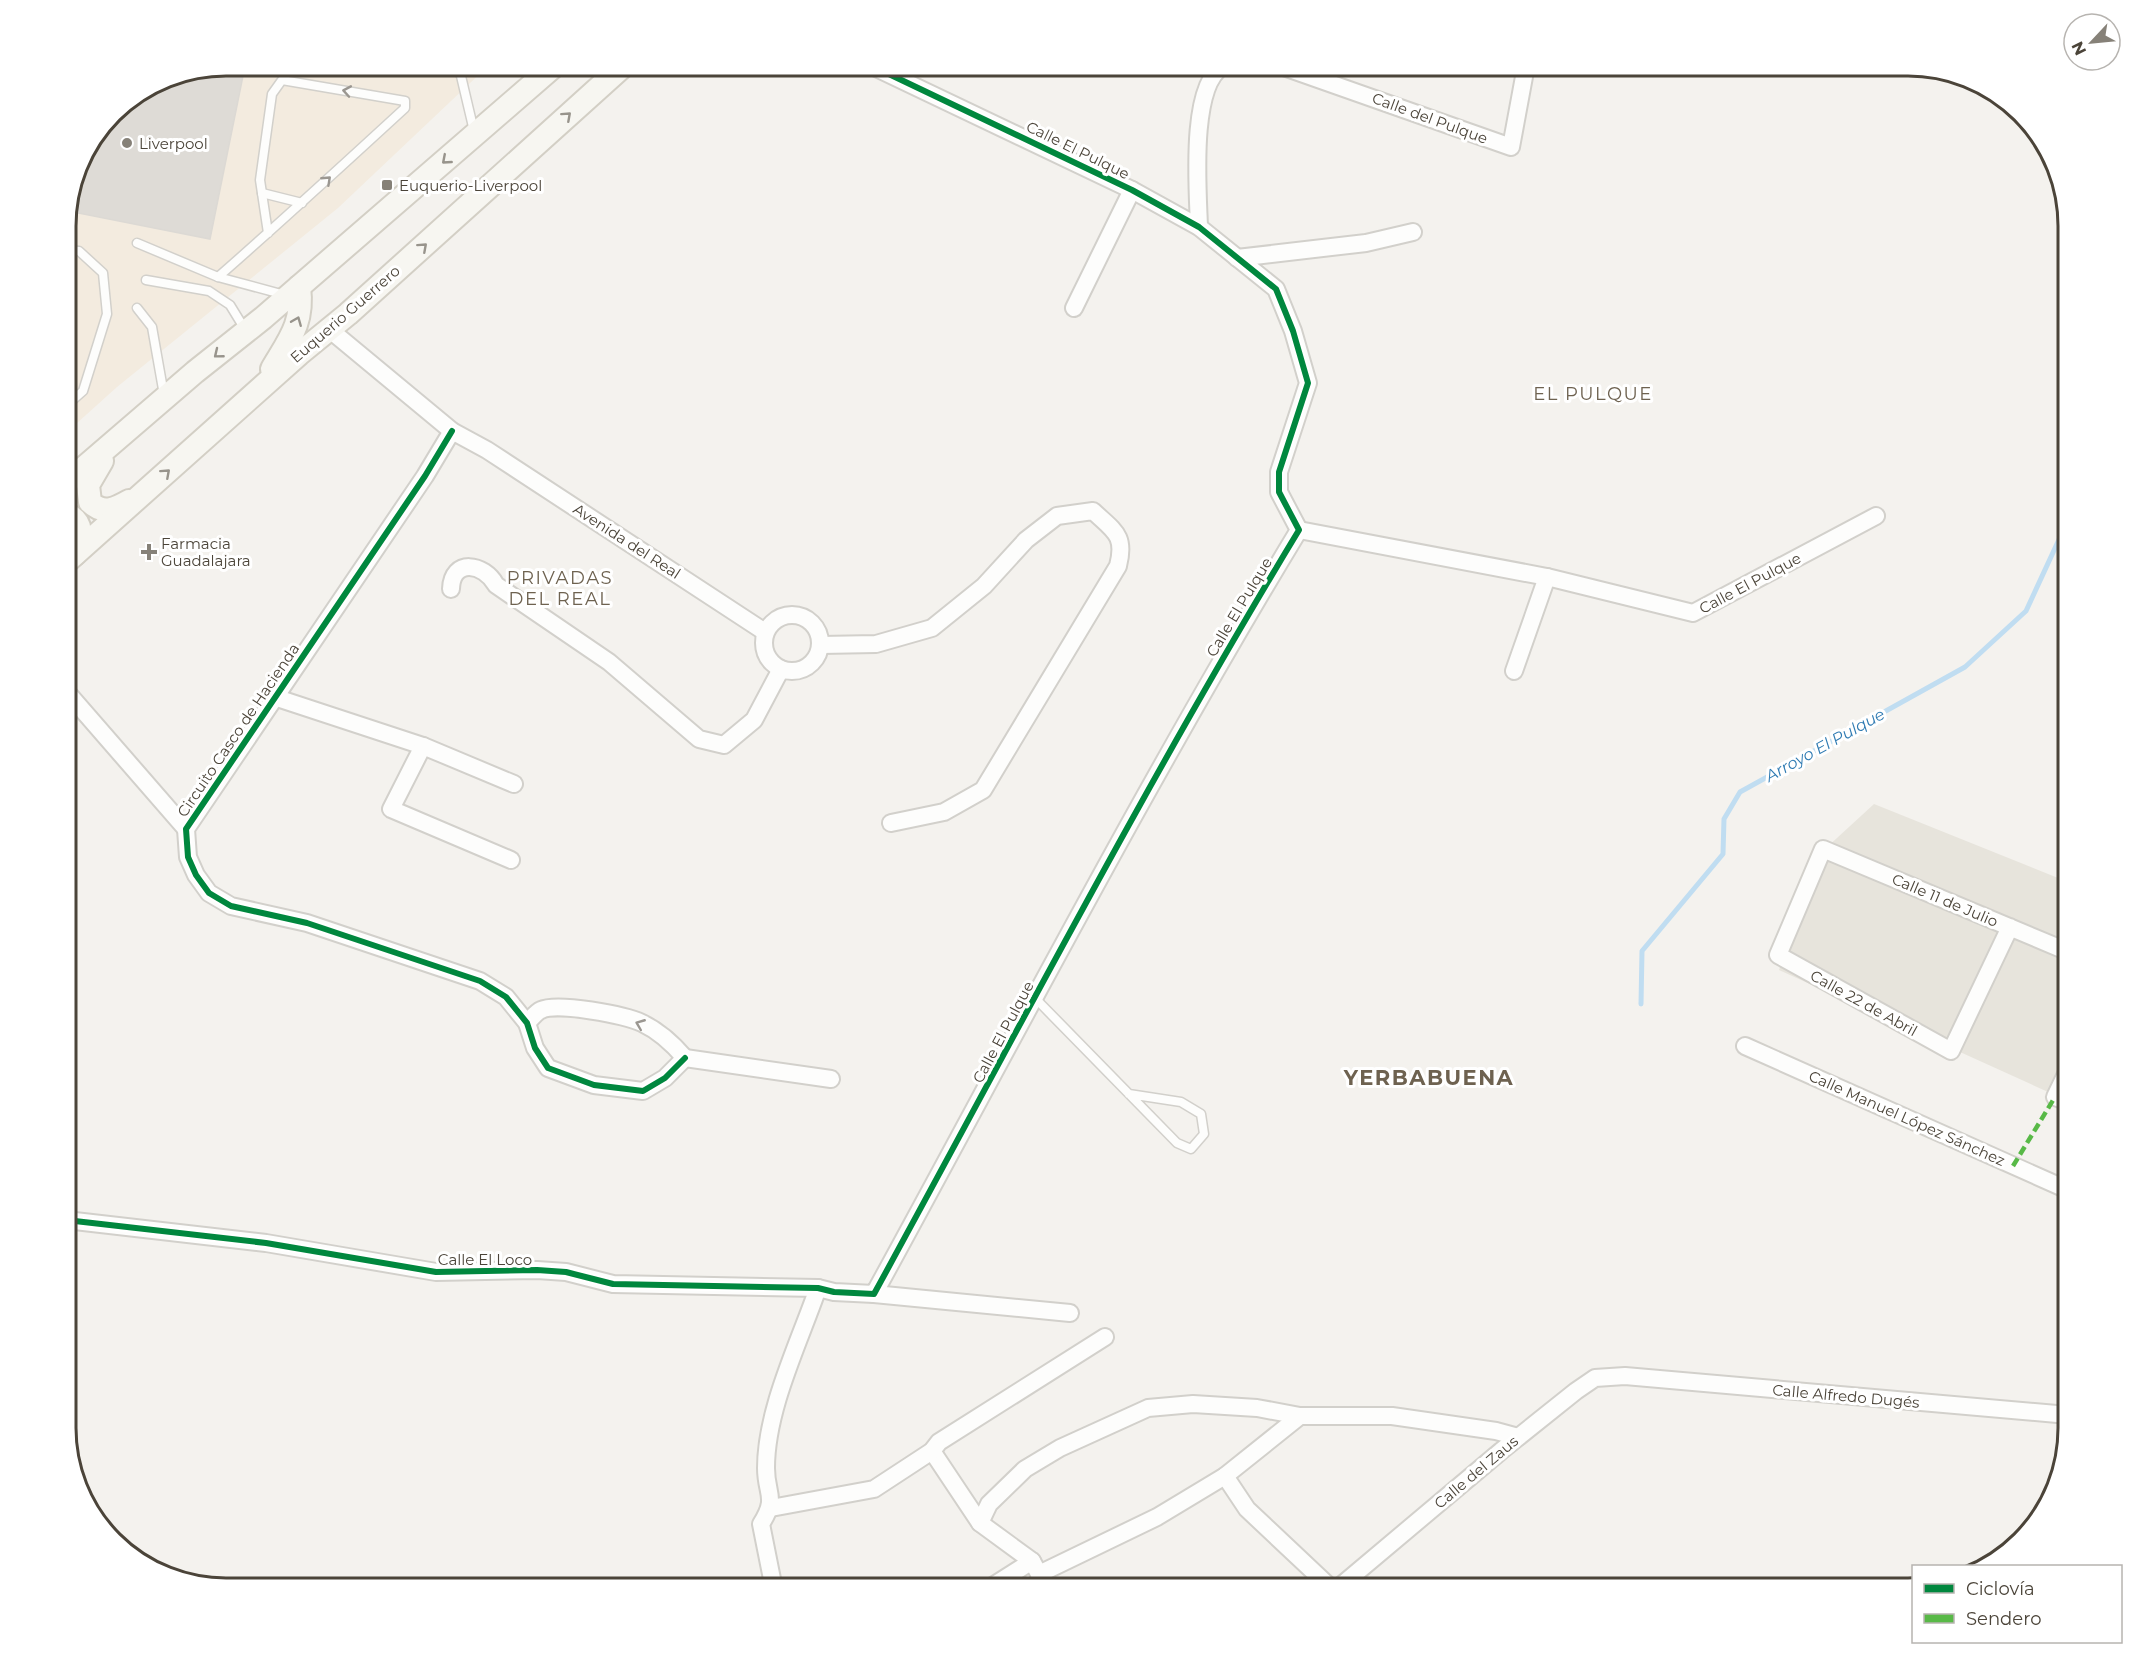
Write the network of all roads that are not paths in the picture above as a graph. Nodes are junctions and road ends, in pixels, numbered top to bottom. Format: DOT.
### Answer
graph roads {
  1 [pos="1212,76"];
  2 [pos="1310,76"];
  3 [pos="1524,76"];
  4 [pos="461,77"];
  5 [pos="542,77"];
  6 [pos="611,77"];
  7 [pos="894,77"];
  8 [pos="475,135"];
  9 [pos="1132,190"];
  10 [pos="262,193"];
  11 [pos="302,203"];
  12 [pos="1199,227"];
  13 [pos="1413,231"];
  14 [pos="268,233"];
  15 [pos="137,243"];
  16 [pos="77,251"];
  17 [pos="1237,258"];
  18 [pos="218,277"];
  19 [pos="146,280"];
  20 [pos="293,292"];
  21 [pos="137,308"];
  22 [pos="1074,308"];
  23 [pos="329,329"];
  24 [pos="247,331"];
  25 [pos="260,388"];
  26 [pos="77,396"];
  27 [pos="165,399"];
  28 [pos="452,431"];
  29 [pos="113,444"];
  30 [pos="77,474"];
  31 [pos="141,495"];
  32 [pos="1876,516"];
  33 [pos="77,522"];
  34 [pos="1299,530"];
  35 [pos="77,545"];
  36 [pos="77,553"];
  37 [pos="1547,577"];
  38 [pos="451,589"];
  39 [pos="765,632"];
  40 [pos="820,645"];
  41 [pos="782,669"];
  42 [pos="1514,671"];
  43 [pos="274,697"];
  44 [pos="77,704"];
  45 [pos="423,746"];
  46 [pos="514,784"];
  47 [pos="891,822"];
  48 [pos="186,829"];
  49 [pos="511,860"];
  50 [pos="2010,927"];
  51 [pos="2058,947"];
  52 [pos="1778,955"];
  53 [pos="1035,998"];
  54 [pos="527,1023"];
  55 [pos="1745,1046"];
  56 [pos="685,1058"];
  57 [pos="831,1079"];
  58 [pos="1129,1094"];
  59 [pos="2058,1186"];
  60 [pos="77,1221"];
  61 [pos="826,1290"];
  62 [pos="874,1293"];
  63 [pos="1070,1313"];
  64 [pos="1105,1337"];
  65 [pos="1624,1376"];
  66 [pos="2058,1414"];
  67 [pos="1300,1416"];
  68 [pos="1518,1437"];
  69 [pos="932,1451"];
  70 [pos="1225,1476"];
  71 [pos="771,1508"];
  72 [pos="980,1523"];
  73 [pos="1039,1575"];
  74 [pos="772,1578"];
  75 [pos="1320,1578"];
  76 [pos="1350,1578"];
  1 -- 12 [label="street"];
  2 -- 3 [label="street, Calle del Pulque"];
  4 -- 8 [label="lane"];
  5 -- 8 [label="main road"];
  23 -- 6 [label="main road, Euquerio Guerrero, one-way"];
  7 -- 9 [label="street, Calle El Pulque"];
  8 -- 20 [label="main road, one-way"];
  9 -- 12 [label="street, Calle El Pulque"];
  9 -- 22 [label="street"];
  10 -- 11 [label="lane"];
  11 -- 10 [label="lane, one-way"];
  10 -- 14 [label="lane"];
  11 -- 14 [label="lane"];
  12 -- 17 [label="street, Calle El Pulque"];
  13 -- 17 [label="street"];
  14 -- 18 [label="lane"];
  15 -- 18 [label="lane"];
  16 -- 26 [label="lane"];
  17 -- 34 [label="street, Calle El Pulque"];
  18 -- 20 [label="lane"];
  19 -- 24 [label="lane"];
  20 -- 24 [label="main road"];
  25 -- 20 [label="main road, one-way"];
  21 -- 27 [label="lane"];
  23 -- 25 [label="main road, Euquerio Guerrero"];
  23 -- 28 [label="street, Avenida del Real"];
  24 -- 27 [label="main road, one-way"];
  31 -- 25 [label="main road, Euquerio Guerrero, one-way"];
  27 -- 29 [label="main road"];
  28 -- 39 [label="street, Avenida del Real"];
  28 -- 43 [label="street, Circuito Casco de Hacienda"];
  29 -- 30 [label="main road"];
  29 -- 31 [label="main road"];
  31 -- 36 [label="main road, Euquerio Guerrero"];
  32 -- 37 [label="street, Calle El Pulque"];
  33 -- 35 [label="main road"];
  34 -- 37 [label="street, Calle El Pulque"];
  34 -- 53 [label="street, Calle El Pulque"];
  37 -- 42 [label="street"];
  38 -- 41 [label="street"];
  39 -- 40 [label="street"];
  39 -- 41 [label="street"];
  40 -- 41 [label="street"];
  40 -- 47 [label="street"];
  43 -- 45 [label="street"];
  43 -- 48 [label="street, Circuito Casco de Hacienda"];
  44 -- 48 [label="street"];
  45 -- 46 [label="street"];
  45 -- 49 [label="street"];
  48 -- 54 [label="street, Circuito Casco de Hacienda"];
  50 -- 51 [label="street, Calle 11 de Julio"];
  50 -- 52 [label="street, Calle 11 de Julio"];
  50 -- 52 [label="street, Calle 22 de Abril"];
  53 -- 58 [label="lane"];
  53 -- 62 [label="street, Calle El Pulque"];
  56 -- 54 [label="street, one-way"];
  54 -- 56 [label="street"];
  55 -- 59 [label="street, Calle Manuel López Sánchez"];
  56 -- 57 [label="street"];
  58 -- 58 [label="lane"];
  60 -- 61 [label="street, Calle El Loco"];
  61 -- 62 [label="street"];
  61 -- 71 [label="street"];
  62 -- 63 [label="street"];
  64 -- 69 [label="street"];
  65 -- 66 [label="street, Calle Alfredo Dugés"];
  65 -- 68 [label="street, Calle del Zaus"];
  67 -- 68 [label="street"];
  67 -- 70 [label="street"];
  67 -- 72 [label="street"];
  68 -- 76 [label="street, Calle del Zaus"];
  69 -- 71 [label="street"];
  69 -- 72 [label="street"];
  70 -- 73 [label="street"];
  70 -- 75 [label="street"];
  71 -- 74 [label="street"];
  72 -- 73 [label="street"];
}
